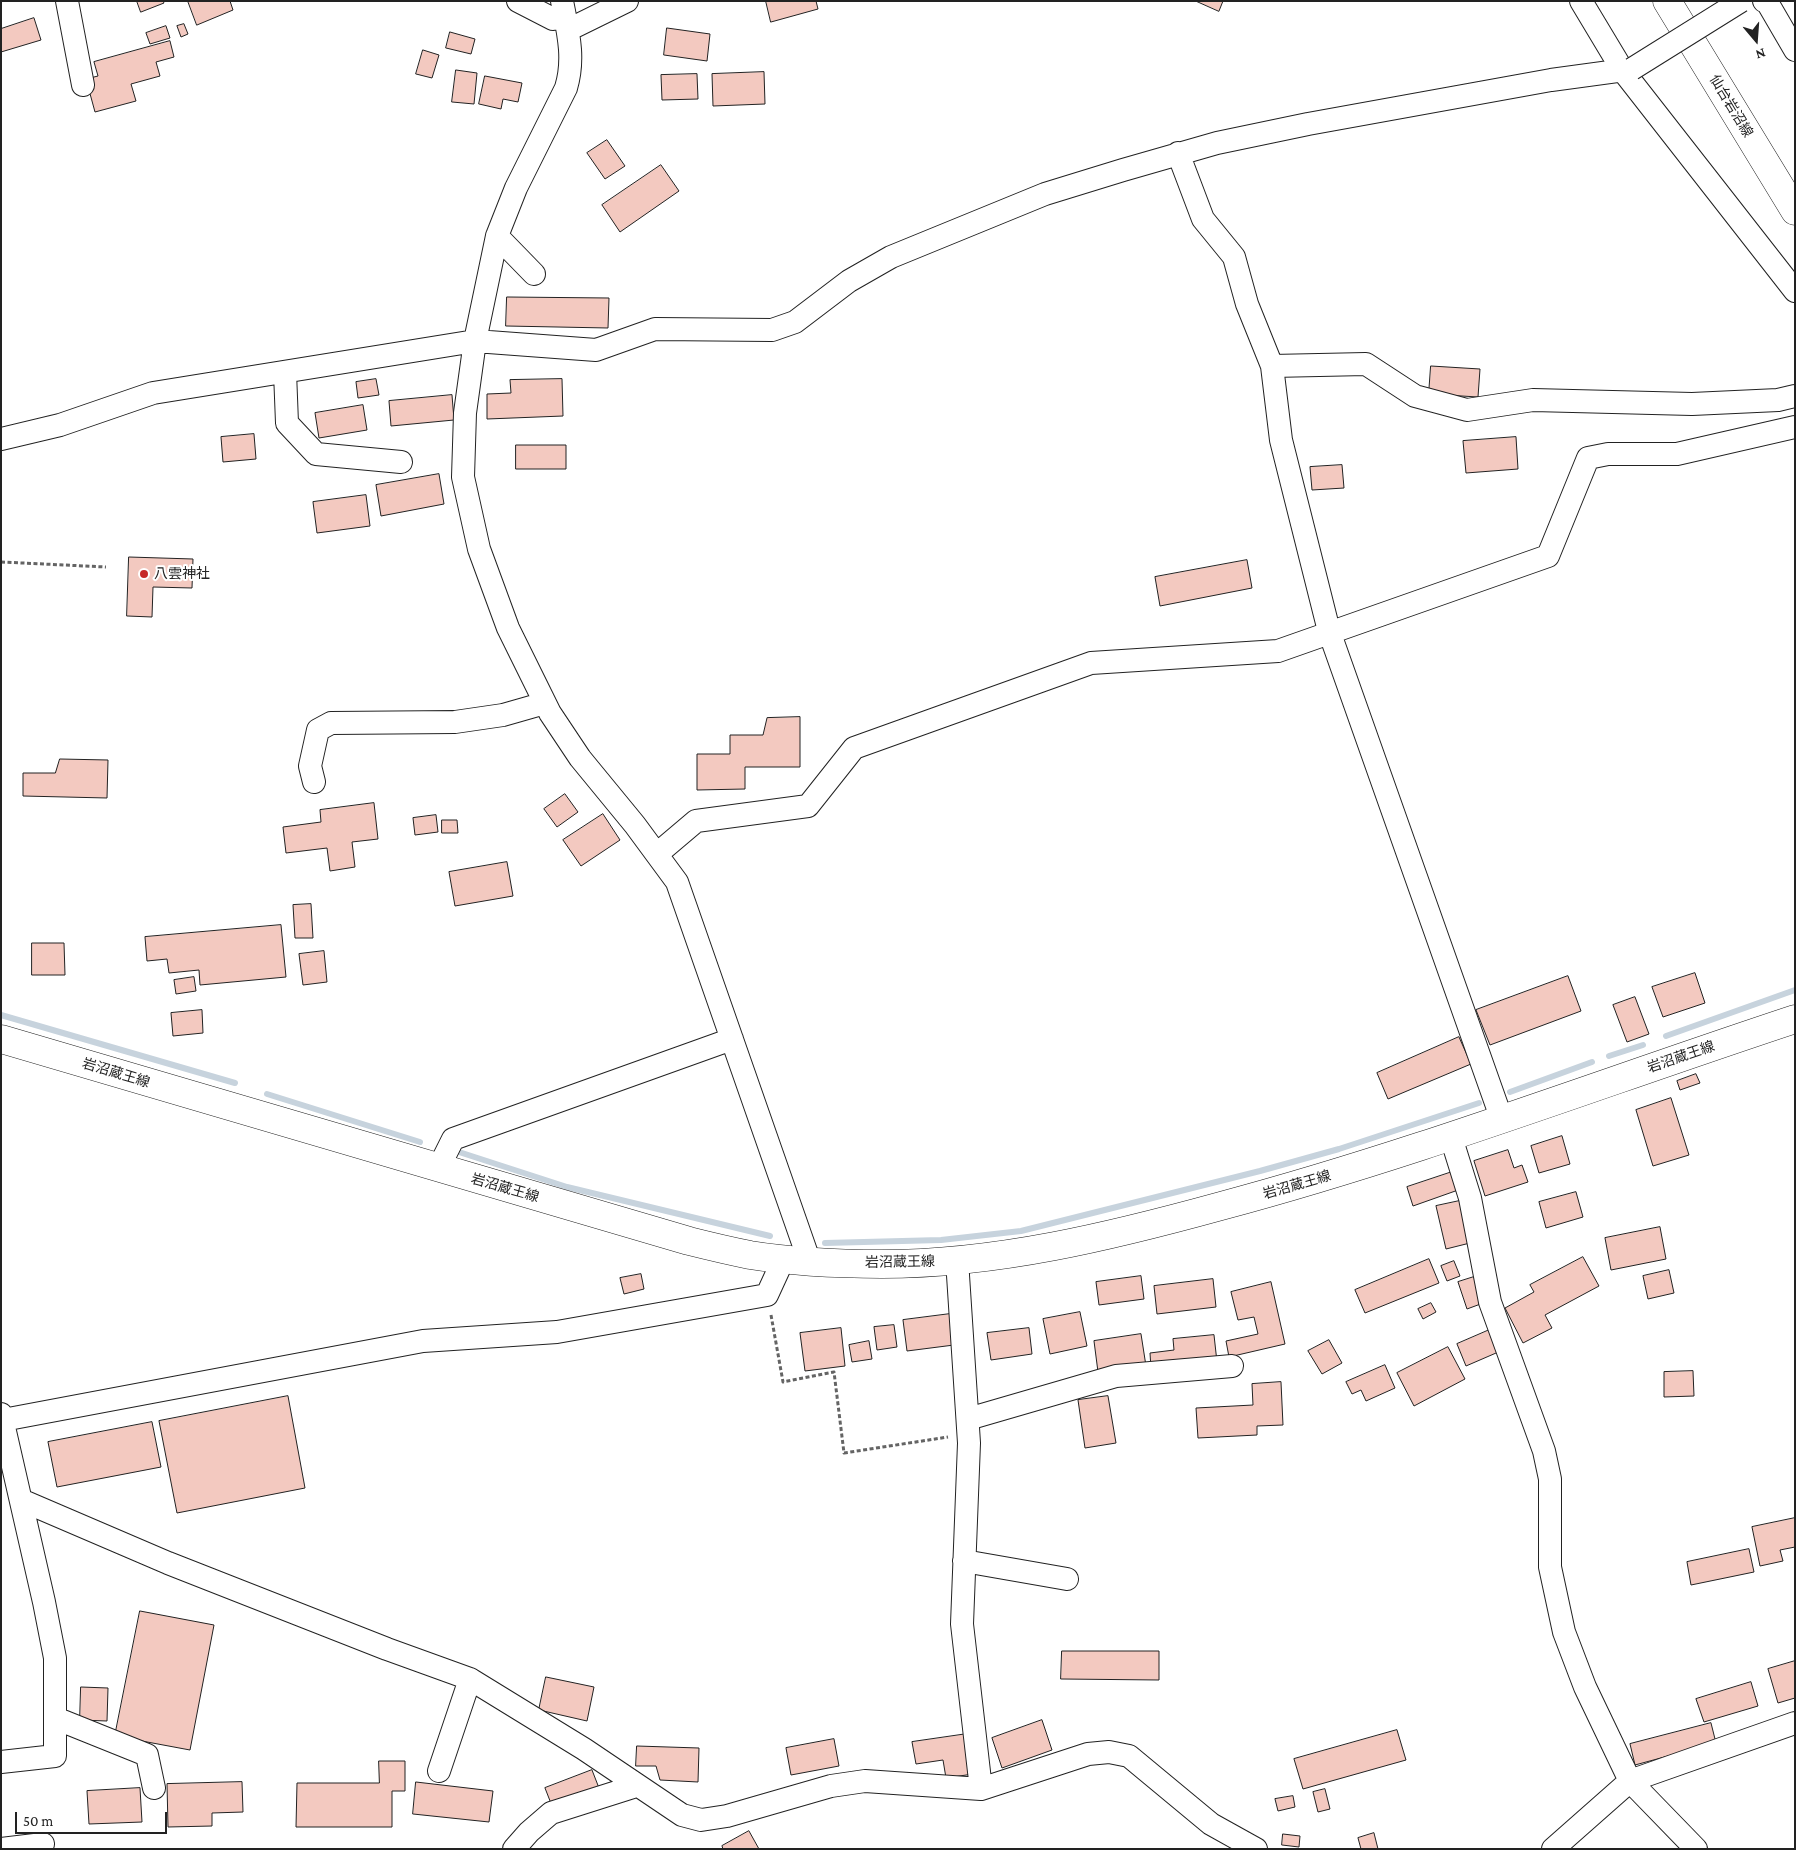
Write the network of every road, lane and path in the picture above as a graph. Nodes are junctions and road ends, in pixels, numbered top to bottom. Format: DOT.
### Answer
graph roads {
  1 [pos="67,1"];
  2 [pos="518,1"];
  3 [pos="627,1"];
  4 [pos="1581,1"];
  5 [pos="1667,1"];
  6 [pos="1742,1"];
  7 [pos="1764,1"];
  8 [pos="565,16"];
  9 [pos="1795,50"];
  10 [pos="1627,70"];
  11 [pos="83,85"];
  12 [pos="1178,153"];
  13 [pos="1795,212"];
  14 [pos="497,236"];
  15 [pos="534,274"];
  16 [pos="1795,291"];
  17 [pos="475,341"];
  18 [pos="1272,366"];
  19 [pos="285,372"];
  20 [pos="1795,396"];
  21 [pos="1795,427"];
  22 [pos="1,439"];
  23 [pos="402,462"];
  24 [pos="1,562"];
  25 [pos="106,567"];
  26 [pos="1329,631"];
  27 [pos="545,703"];
  28 [pos="314,782"];
  29 [pos="657,854"];
  30 [pos="1795,1019"];
  31 [pos="1,1038"];
  32 [pos="732,1038"];
  33 [pos="1502,1120"];
  34 [pos="1451,1137"];
  35 [pos="438,1169"];
  36 [pos="796,1259"];
  37 [pos="957,1260"];
  38 [pos="767,1295"];
  39 [pos="1232,1366"];
  40 [pos="2,1417"];
  41 [pos="968,1427"];
  42 [pos="21,1500"];
  43 [pos="964,1561"];
  44 [pos="1067,1579"];
  45 [pos="470,1679"];
  46 [pos="54,1718"];
  47 [pos="1795,1723"];
  48 [pos="1,1762"];
  49 [pos="439,1771"];
  50 [pos="1630,1781"];
  51 [pos="636,1786"];
  52 [pos="154,1788"];
  53 [pos="981,1790"];
  54 [pos="43,1844"];
  55 [pos="1,1849"];
  56 [pos="514,1849"];
  57 [pos="1256,1849"];
  58 [pos="1553,1849"];
  59 [pos="1696,1849"];
  1 -- 11 [label="street"];
  2 -- 8 [label="street"];
  3 -- 8 [label="street"];
  4 -- 10 [label="street"];
  5 -- 13 [label="main road, 仙台岩沼線"];
  6 -- 10 [label="street, bridge"];
  7 -- 9 [label="street"];
  8 -- 14 [label="street"];
  10 -- 12 [label="street"];
  10 -- 16 [label="street"];
  12 -- 17 [label="street"];
  12 -- 18 [label="street"];
  14 -- 15 [label="street"];
  14 -- 17 [label="street"];
  17 -- 19 [label="street"];
  17 -- 27 [label="street"];
  18 -- 20 [label="street"];
  18 -- 26 [label="street"];
  19 -- 22 [label="street"];
  19 -- 23 [label="street"];
  21 -- 26 [label="street"];
  24 -- 25 [label="path"];
  26 -- 29 [label="street"];
  26 -- 33 [label="street"];
  27 -- 28 [label="street"];
  27 -- 29 [label="street"];
  29 -- 32 [label="street"];
  30 -- 33 [label="main road, 岩沼蔵王線"];
  31 -- 35 [label="main road, 岩沼蔵王線"];
  32 -- 35 [label="street"];
  32 -- 36 [label="street"];
  33 -- 34 [label="main road, 岩沼蔵王線"];
  34 -- 37 [label="main road, 岩沼蔵王線"];
  34 -- 50 [label="street"];
  35 -- 36 [label="main road, 岩沼蔵王線"];
  36 -- 37 [label="main road, 岩沼蔵王線"];
  36 -- 38 [label="street"];
  37 -- 41 [label="street"];
  38 -- 40 [label="street"];
  38 -- 41 [label="path"];
  39 -- 41 [label="street"];
  40 -- 42 [label="street"];
  41 -- 43 [label="street"];
  42 -- 45 [label="street"];
  42 -- 46 [label="street"];
  43 -- 44 [label="street"];
  43 -- 53 [label="street"];
  45 -- 49 [label="street"];
  45 -- 51 [label="street"];
  46 -- 48 [label="street"];
  46 -- 52 [label="street"];
  47 -- 50 [label="street"];
  50 -- 58 [label="street"];
  50 -- 59 [label="street"];
  51 -- 53 [label="street"];
  51 -- 56 [label="street"];
  53 -- 57 [label="street"];
  54 -- 55 [label="street"];
}
